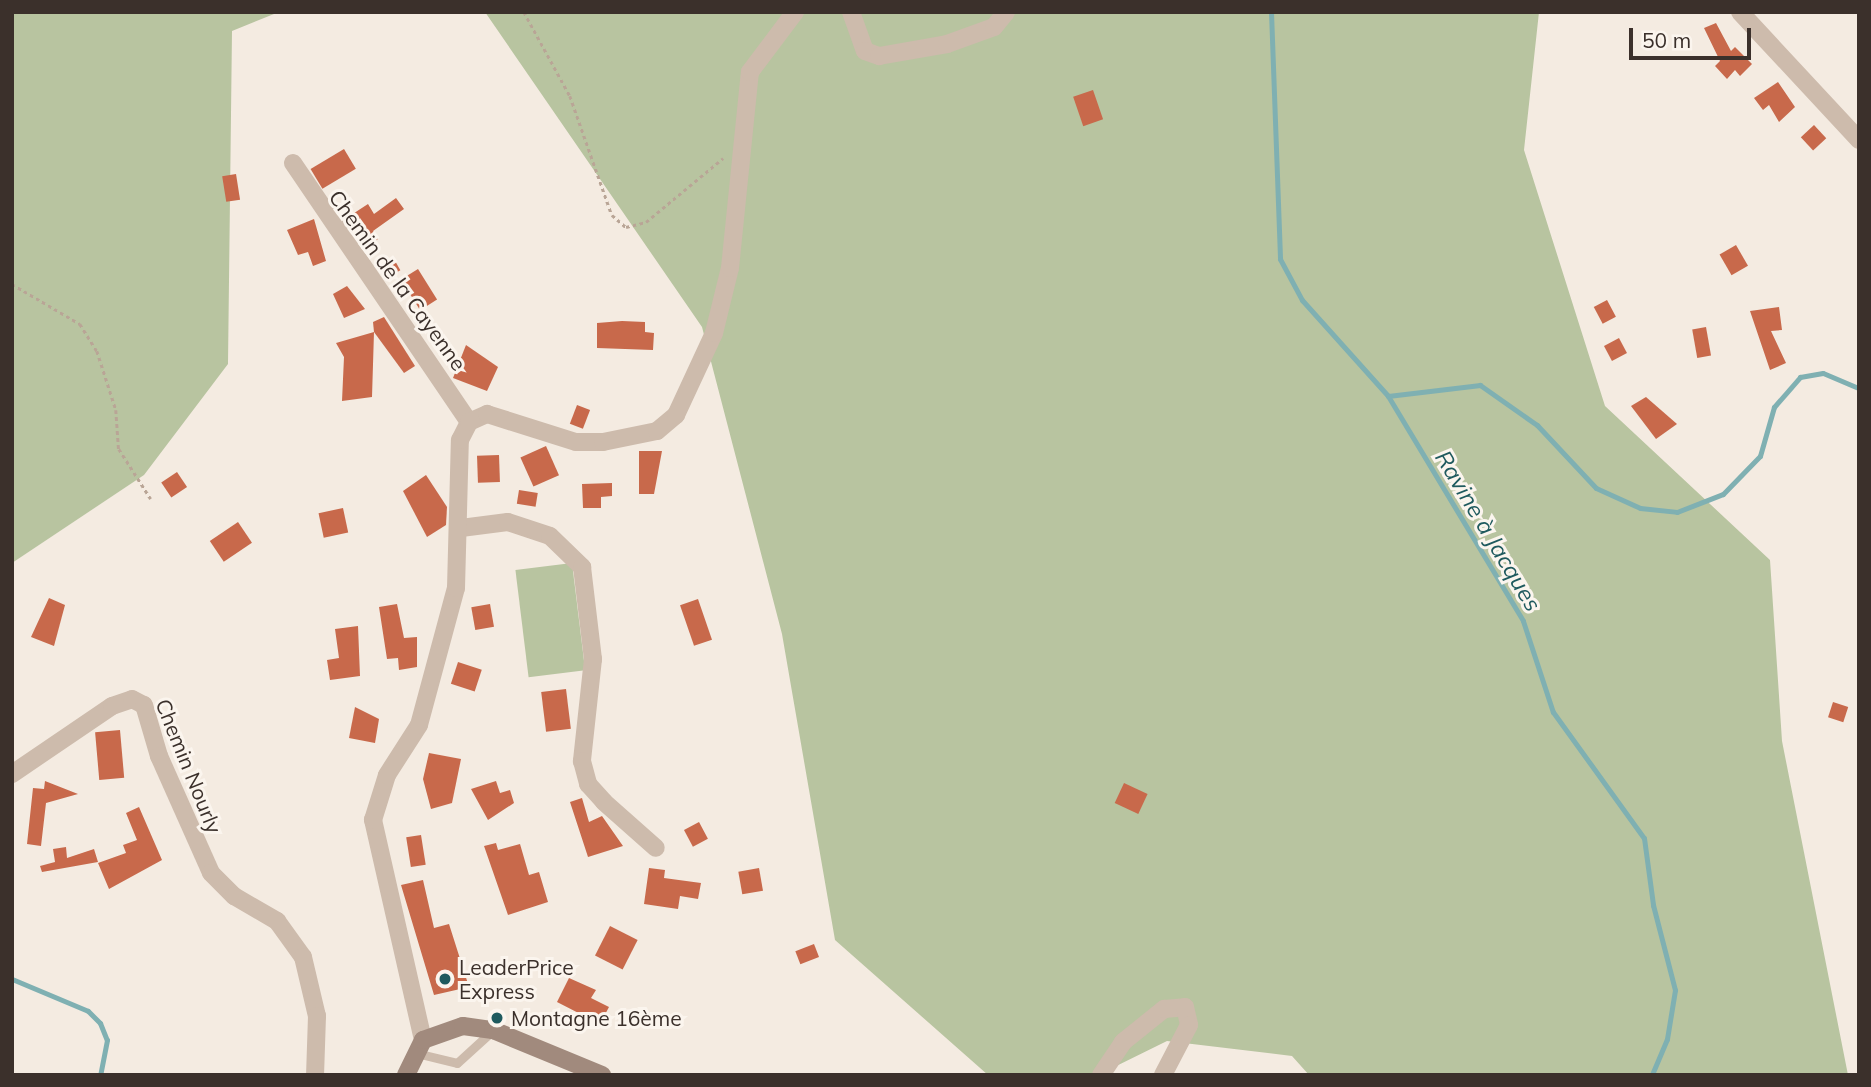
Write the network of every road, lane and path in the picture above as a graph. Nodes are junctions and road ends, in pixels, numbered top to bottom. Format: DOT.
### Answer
graph roads {
  1 [pos="524,12"];
  2 [pos="794,12"];
  3 [pos="851,12"];
  4 [pos="1006,12"];
  5 [pos="1740,12"];
  6 [pos="1859,140"];
  7 [pos="738,150"];
  8 [pos="293,163"];
  9 [pos="12,284"];
  10 [pos="469,422"];
  11 [pos="150,499"];
  12 [pos="461,528"];
  13 [pos="12,774"];
  14 [pos="656,848"];
  15 [pos="493,1030"];
  16 [pos="414,1061"];
  17 [pos="315,1075"];
  18 [pos="602,1075"];
  19 [pos="1101,1075"];
  20 [pos="1163,1075"];
  1 -- 7 [label="path"];
  2 -- 7 [label="street"];
  3 -- 4 [label="street"];
  5 -- 6 [label="street"];
  7 -- 10 [label="street"];
  8 -- 10 [label="street, Chemin de la Cayenne"];
  9 -- 11 [label="path"];
  10 -- 12 [label="street"];
  12 -- 14 [label="street"];
  12 -- 16 [label="street"];
  13 -- 17 [label="street, Chemin Nourly"];
  15 -- 16 [label="main road"];
  15 -- 16 [label="lane"];
  15 -- 18 [label="main road"];
  19 -- 20 [label="street"];
}
